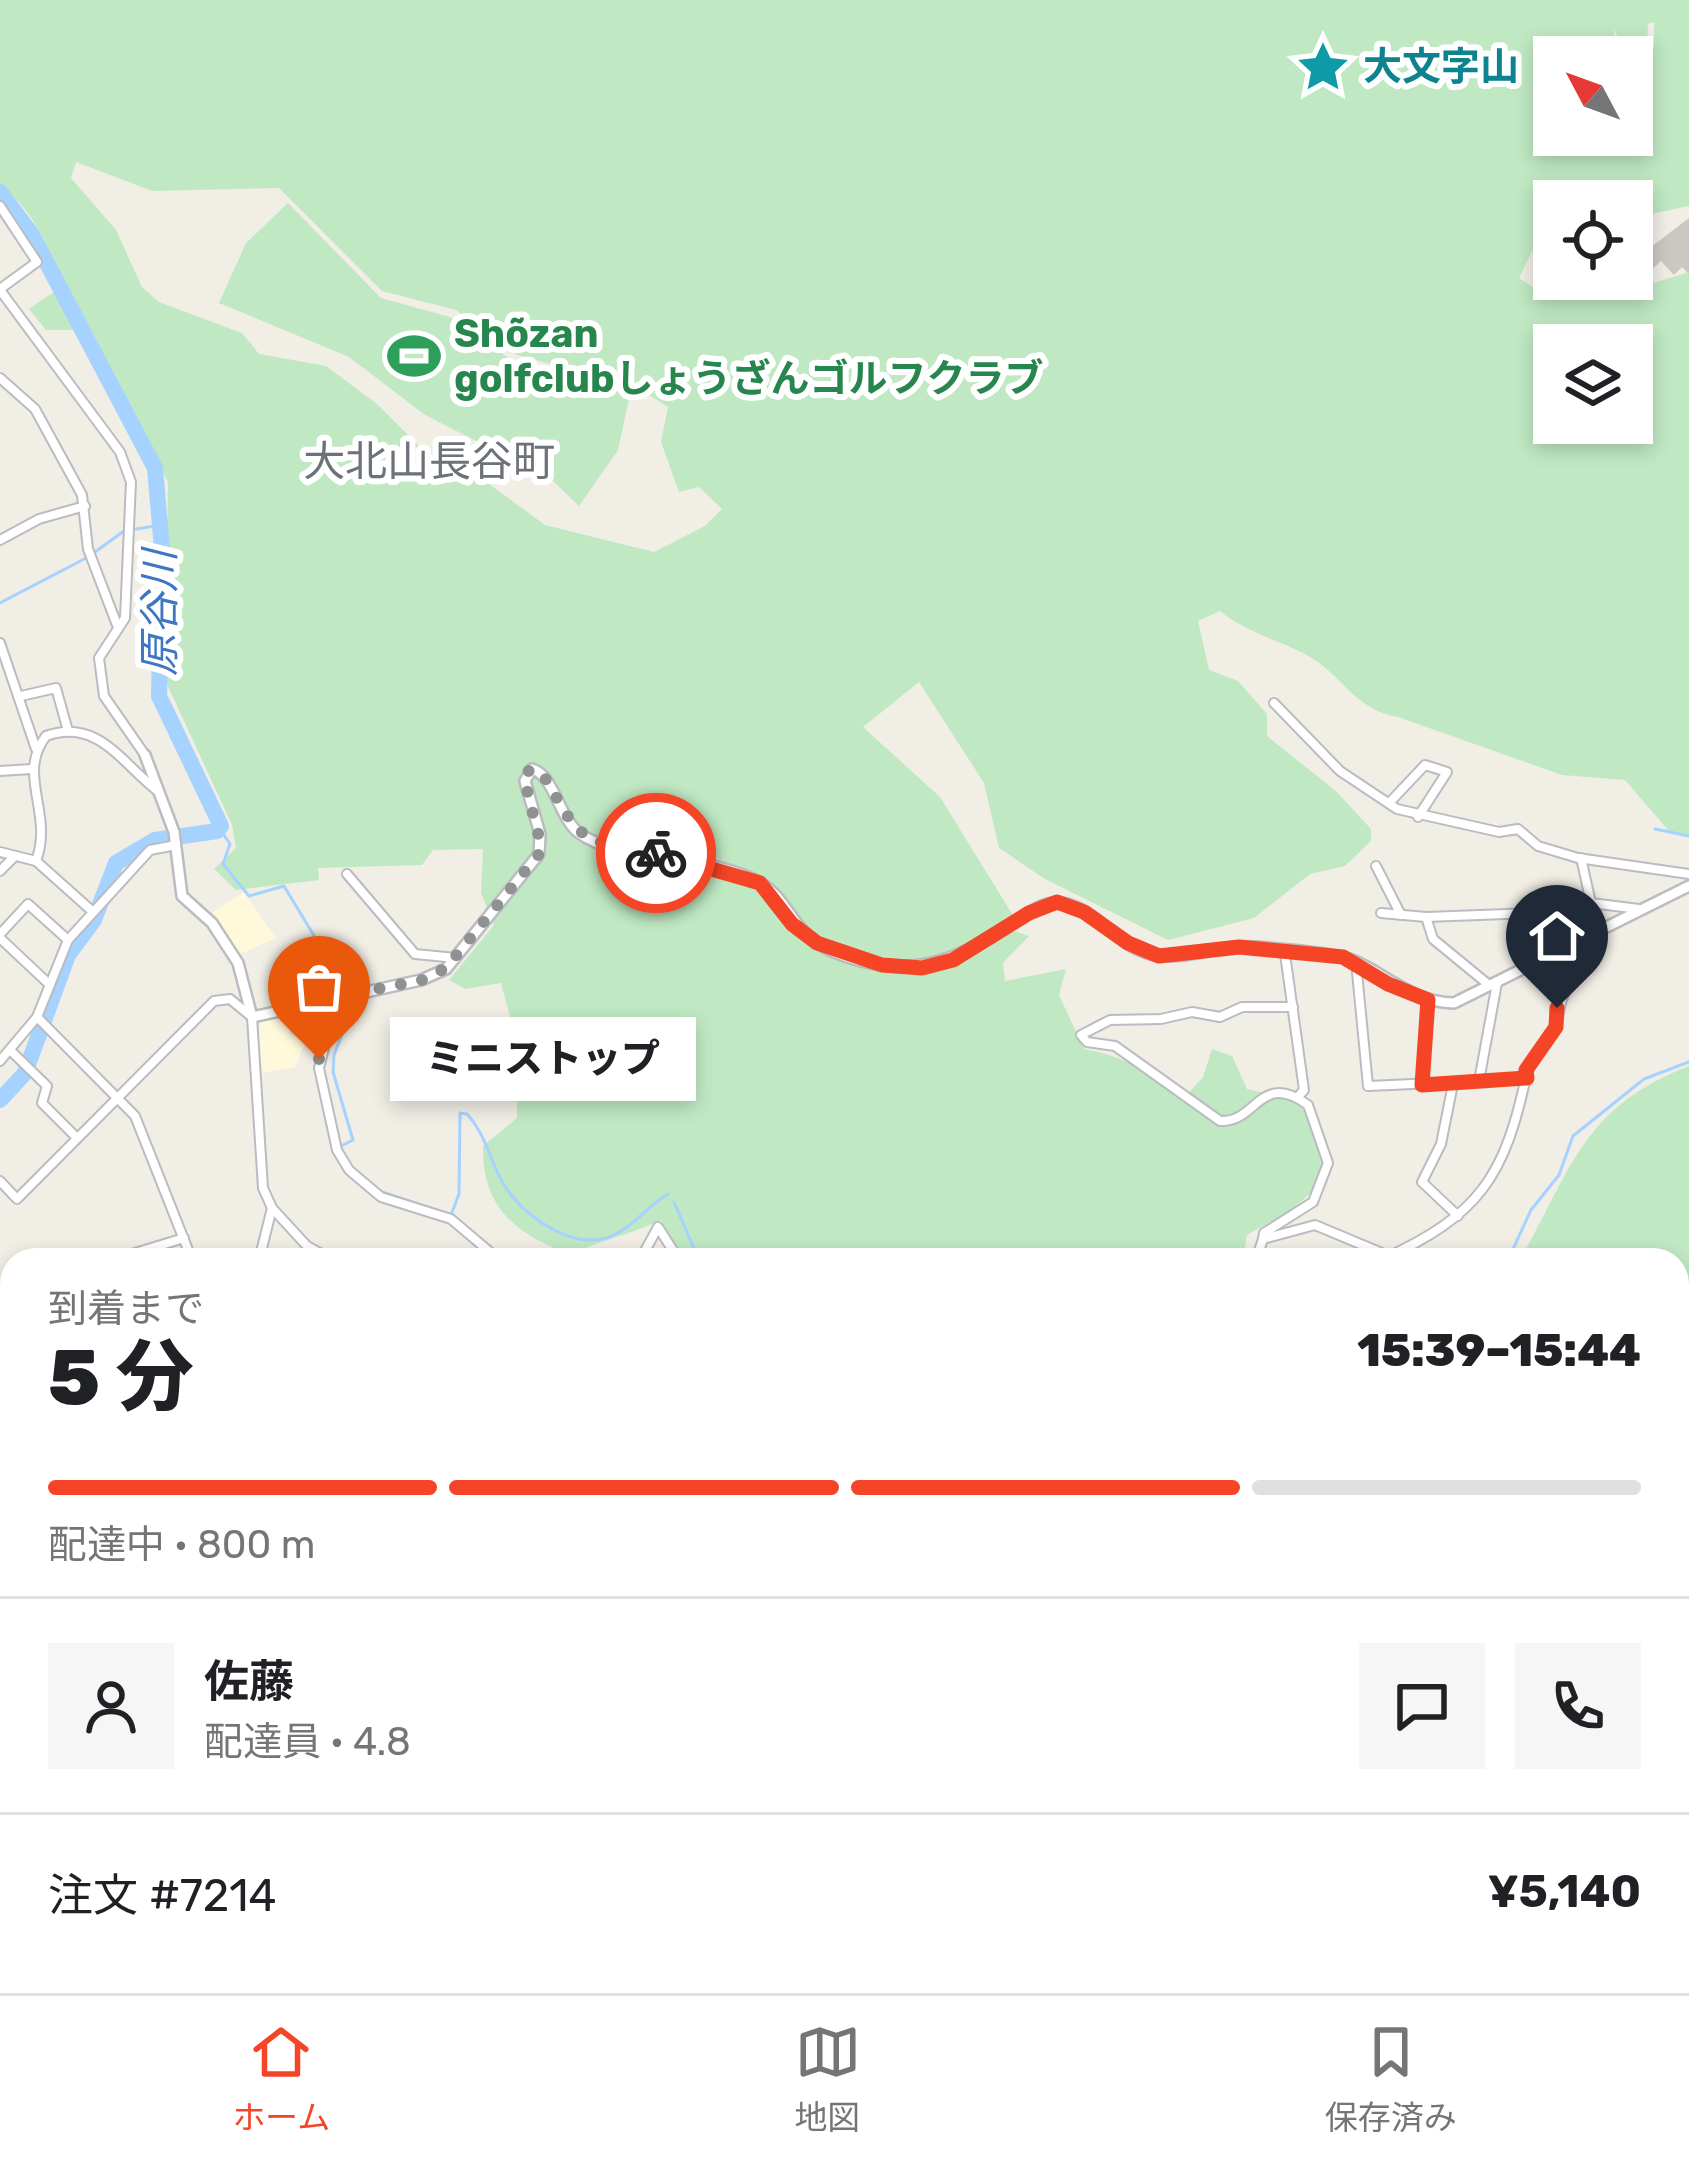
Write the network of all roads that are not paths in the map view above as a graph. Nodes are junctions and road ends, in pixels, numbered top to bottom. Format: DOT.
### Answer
graph roads {
  1 [pos="0,206"];
  2 [pos="0,290"];
  3 [pos="0,378"];
  4 [pos="86,506"];
  5 [pos="0,540"];
  6 [pos="117,625"];
  7 [pos="0,643"];
  8 [pos="21,696"];
  9 [pos="1274,704"];
  10 [pos="68,731"];
  11 [pos="36,749"];
  12 [pos="145,755"];
  13 [pos="32,769"];
  14 [pos="0,771"];
  15 [pos="161,793"];
  16 [pos="1390,801"];
  17 [pos="1418,817"];
  18 [pos="176,845"];
  19 [pos="0,852"];
  20 [pos="15,856"];
  21 [pos="1580,858"];
  22 [pos="37,861"];
  23 [pos="1376,866"];
  24 [pos="0,871"];
  25 [pos="346,874"];
  26 [pos="1689,874"];
  27 [pos="1689,886"];
  28 [pos="40,892"];
  29 [pos="28,904"];
  30 [pos="1641,910"];
  31 [pos="92,911"];
  32 [pos="1381,913"];
  33 [pos="1401,915"];
  34 [pos="1426,917"];
  35 [pos="0,936"];
  36 [pos="68,940"];
  37 [pos="1570,948"];
  38 [pos="1285,954"];
  39 [pos="1554,957"];
  40 [pos="457,958"];
  41 [pos="1356,962"];
  42 [pos="1494,985"];
  43 [pos="50,986"];
  44 [pos="337,997"];
  45 [pos="1428,1000"];
  46 [pos="1293,1007"];
  47 [pos="37,1017"];
  48 [pos="252,1017"];
  49 [pos="10,1050"];
  50 [pos="0,1061"];
  51 [pos="1527,1078"];
  52 [pos="1479,1082"];
  53 [pos="1454,1083"];
  54 [pos="1422,1085"];
  55 [pos="118,1097"];
  56 [pos="1297,1098"];
  57 [pos="77,1138"];
  58 [pos="0,1181"];
  59 [pos="272,1208"];
  60 [pos="1458,1216"];
  61 [pos="184,1238"];
  62 [pos="1263,1239"];
  63 [pos="151,1248"];
  64 [pos="188,1248"];
  65 [pos="263,1248"];
  66 [pos="311,1248"];
  67 [pos="483,1248"];
  68 [pos="647,1248"];
  69 [pos="672,1248"];
  70 [pos="1260,1248"];
  71 [pos="1364,1248"];
  72 [pos="1402,1248"];
  1 -- 2 [label="street"];
  2 -- 6 [label="street"];
  3 -- 4 [label="street"];
  4 -- 5 [label="street"];
  4 -- 6 [label="street"];
  6 -- 12 [label="street"];
  7 -- 8 [label="street"];
  8 -- 10 [label="street"];
  8 -- 11 [label="street"];
  9 -- 16 [label="street"];
  10 -- 11 [label="street"];
  10 -- 15 [label="street"];
  11 -- 13 [label="street"];
  12 -- 15 [label="street"];
  13 -- 14 [label="street"];
  13 -- 22 [label="street"];
  15 -- 18 [label="street"];
  16 -- 17 [label="street"];
  16 -- 17 [label="street"];
  17 -- 21 [label="street"];
  18 -- 31 [label="street"];
  18 -- 48 [label="street"];
  19 -- 20 [label="street"];
  20 -- 22 [label="street"];
  20 -- 24 [label="street"];
  21 -- 26 [label="street"];
  21 -- 30 [label="street"];
  22 -- 31 [label="street"];
  23 -- 33 [label="street"];
  25 -- 40 [label="street"];
  27 -- 30 [label="street"];
  28 -- 29 [label="street"];
  29 -- 35 [label="street"];
  29 -- 36 [label="street"];
  30 -- 37 [label="street"];
  31 -- 36 [label="street"];
  32 -- 33 [label="street"];
  33 -- 34 [label="street"];
  34 -- 37 [label="street"];
  34 -- 42 [label="street"];
  35 -- 43 [label="street"];
  36 -- 43 [label="street"];
  37 -- 39 [label="street"];
  38 -- 40 [label="street"];
  38 -- 41 [label="street"];
  38 -- 46 [label="street"];
  39 -- 42 [label="street"];
  39 -- 51 [label="street"];
  40 -- 44 [label="street"];
  41 -- 45 [label="street"];
  41 -- 54 [label="street"];
  42 -- 45 [label="street"];
  42 -- 52 [label="street"];
  43 -- 47 [label="street"];
  44 -- 48 [label="street"];
  44 -- 67 [label="street"];
  45 -- 54 [label="street"];
  46 -- 56 [label="street"];
  46 -- 56 [label="street"];
  47 -- 49 [label="street"];
  47 -- 55 [label="street"];
  48 -- 55 [label="street"];
  48 -- 59 [label="street"];
  49 -- 50 [label="street"];
  49 -- 57 [label="street"];
  51 -- 52 [label="street"];
  51 -- 60 [label="street"];
  52 -- 53 [label="street"];
  53 -- 54 [label="street"];
  53 -- 60 [label="street"];
  55 -- 57 [label="street"];
  55 -- 61 [label="street"];
  56 -- 62 [label="street"];
  57 -- 58 [label="street"];
  59 -- 65 [label="street"];
  59 -- 66 [label="street"];
  60 -- 72 [label="street"];
  61 -- 63 [label="street"];
  61 -- 64 [label="street"];
  62 -- 70 [label="street"];
  62 -- 71 [label="street"];
  68 -- 69 [label="street"];
}
